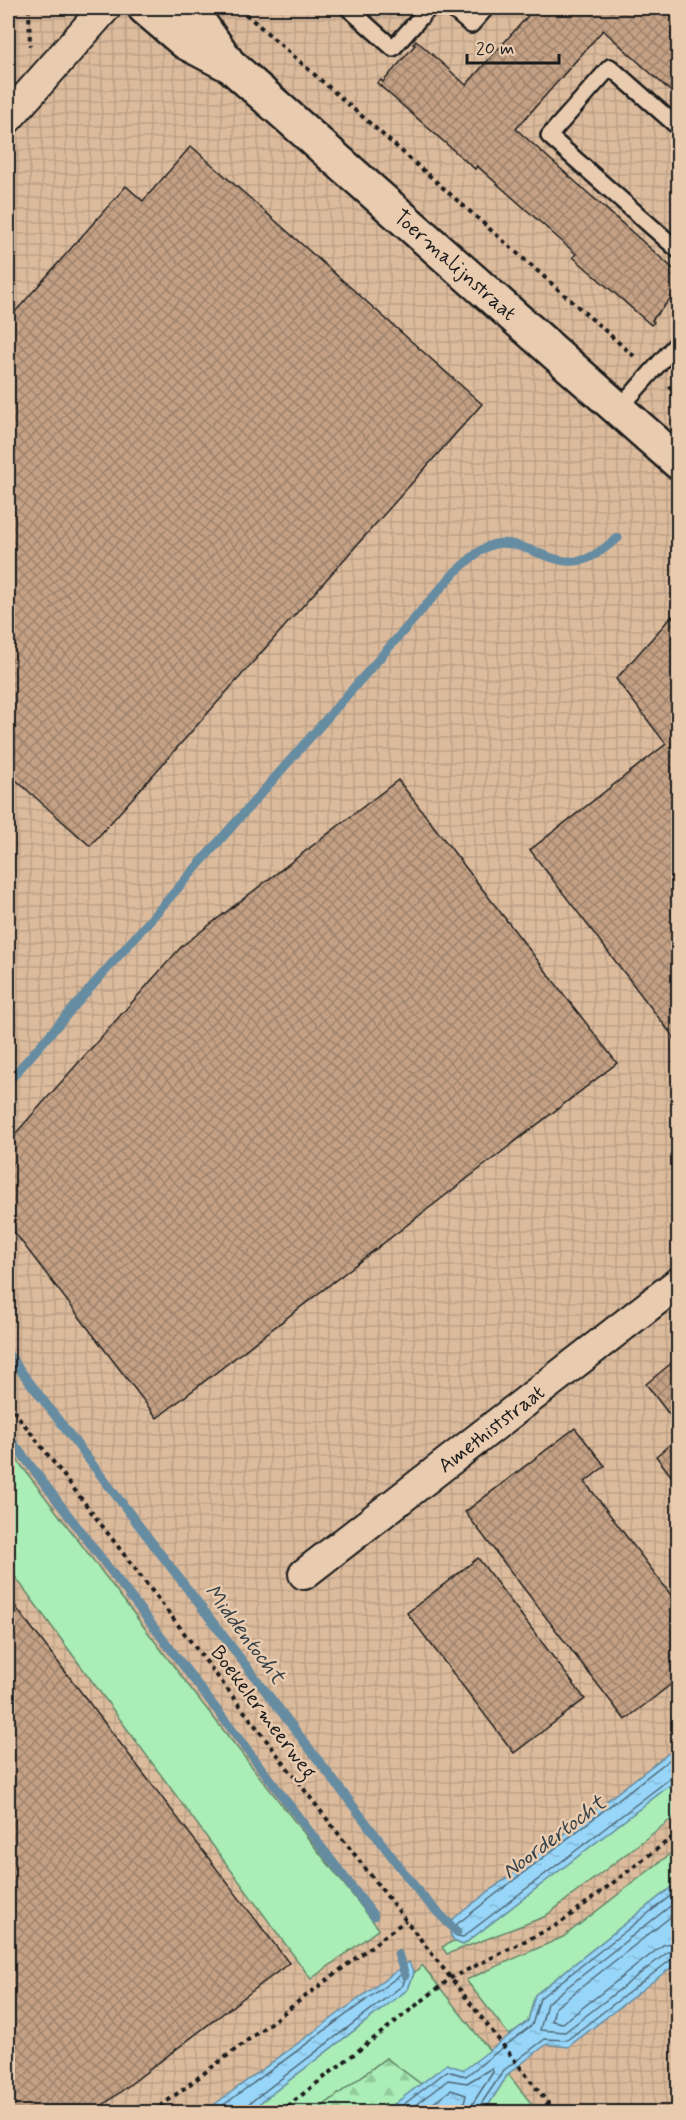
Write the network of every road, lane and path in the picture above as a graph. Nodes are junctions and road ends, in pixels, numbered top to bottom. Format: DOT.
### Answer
graph roads {
  1 [pos="29,8"];
  2 [pos="105,8"];
  3 [pos="145,8"];
  4 [pos="183,8"];
  5 [pos="239,8"];
  6 [pos="348,8"];
  7 [pos="429,8"];
  8 [pos="451,8"];
  9 [pos="486,8"];
  10 [pos="30,51"];
  11 [pos="231,66"];
  12 [pos="8,118"];
  13 [pos="678,127"];
  14 [pos="678,250"];
  15 [pos="678,342"];
  16 [pos="651,372"];
  17 [pos="678,396"];
  18 [pos="619,409"];
  19 [pos="678,462"];
  20 [pos="678,1283"];
  21 [pos="8,1403"];
  22 [pos="304,1574"];
  23 [pos="678,1833"];
  24 [pos="406,1920"];
  25 [pos="452,1978"];
  26 [pos="153,2112"];
  27 [pos="280,2112"];
  28 [pos="555,2112"];
  1 -- 10 [label="path"];
  2 -- 12 [label="street"];
  3 -- 11 [label="street, Toermalijnstraat"];
  4 -- 11 [label="street, Toermalijnstraat"];
  5 -- 16 [label="path"];
  6 -- 7 [label="lane"];
  8 -- 9 [label="lane"];
  11 -- 18 [label="street, Toermalijnstraat"];
  13 -- 14 [label="lane"];
  15 -- 16 [label="lane"];
  16 -- 17 [label="path"];
  16 -- 18 [label="lane"];
  18 -- 19 [label="street, Toermalijnstraat"];
  20 -- 22 [label="street, Amethiststraat"];
  21 -- 24 [label="path, Boekelermeerweg"];
  23 -- 25 [label="path"];
  24 -- 25 [label="path, Boekelermeerweg"];
  24 -- 26 [label="path"];
  25 -- 27 [label="path"];
  25 -- 28 [label="path, Boekelermeerweg"];
}
